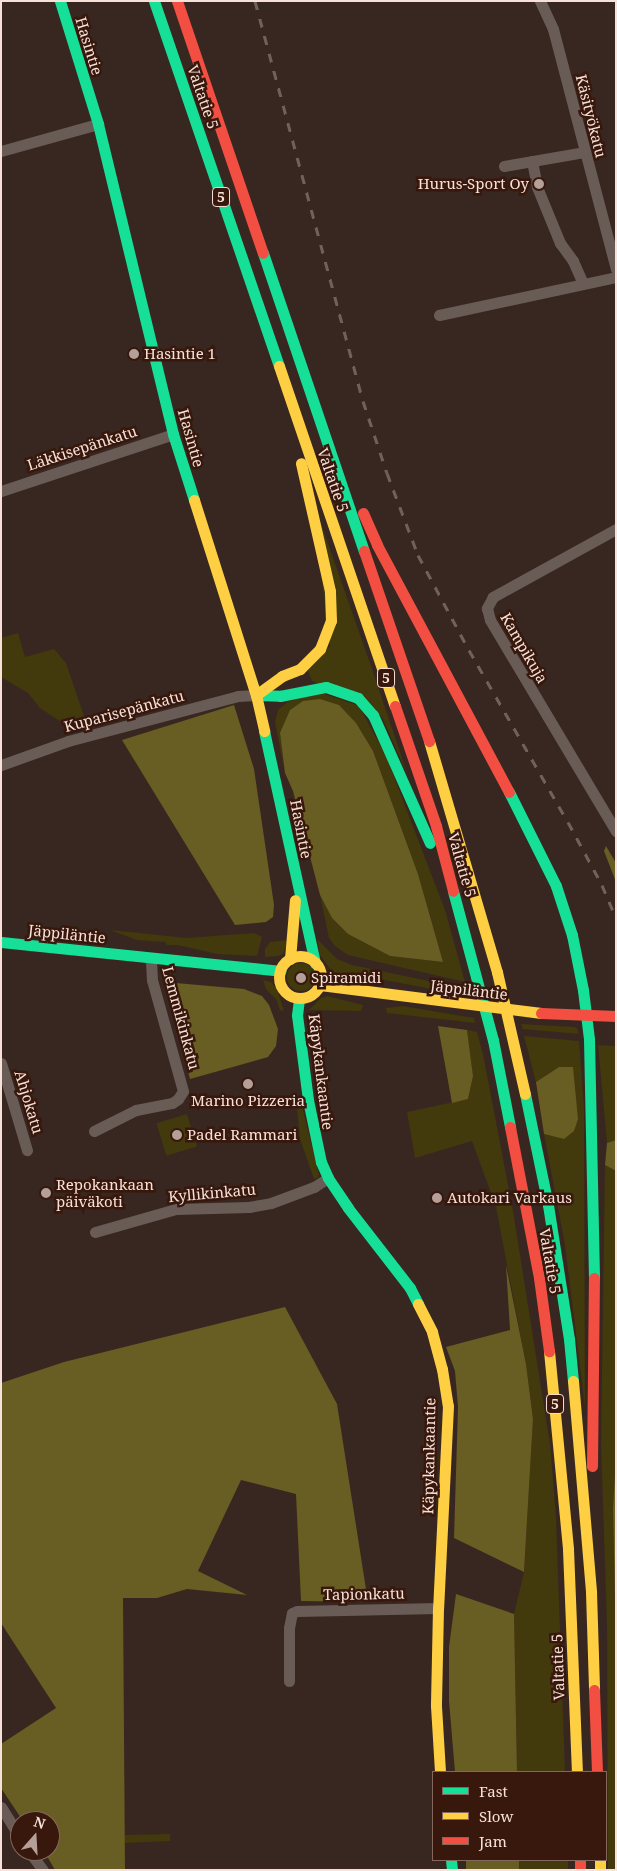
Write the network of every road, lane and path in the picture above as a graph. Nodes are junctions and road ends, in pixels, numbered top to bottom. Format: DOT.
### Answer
graph roads {
  1 [pos="60,1"];
  2 [pos="154,1"];
  3 [pos="176,1"];
  4 [pos="540,1"];
  5 [pos="98,124"];
  6 [pos="1,151"];
  7 [pos="584,152"];
  8 [pos="532,161"];
  9 [pos="504,166"];
  10 [pos="616,269"];
  11 [pos="616,277"];
  12 [pos="583,283"];
  13 [pos="440,315"];
  14 [pos="287,393"];
  15 [pos="173,434"];
  16 [pos="336,472"];
  17 [pos="1,490"];
  18 [pos="616,529"];
  19 [pos="256,694"];
  20 [pos="1,765"];
  21 [pos="616,831"];
  22 [pos="296,882"];
  23 [pos="454,892"];
  24 [pos="1,942"];
  25 [pos="151,958"];
  26 [pos="290,958"];
  27 [pos="315,963"];
  28 [pos="280,971"];
  29 [pos="320,985"];
  30 [pos="299,999"];
  31 [pos="587,1016"];
  32 [pos="616,1016"];
  33 [pos="1,1063"];
  34 [pos="94,1130"];
  35 [pos="27,1150"];
  36 [pos="328,1178"];
  37 [pos="95,1232"];
  38 [pos="586,1517"];
  39 [pos="438,1608"];
  40 [pos="289,1681"];
  41 [pos="440,1771"];
  42 [pos="577,1771"];
  43 [pos="597,1771"];
  44 [pos="1,1807"];
  45 [pos="10,1821"];
  1 -- 5 [label="main road, Hasintie"];
  2 -- 14 [label="main road, Valtatie 5 / 5"];
  3 -- 16 [label="main road, Valtatie 5 / 5"];
  4 -- 7 [label="street, Käsityökatu"];
  5 -- 6 [label="street"];
  5 -- 15 [label="main road, Hasintie"];
  7 -- 8 [label="street"];
  7 -- 10 [label="street, Käsityökatu"];
  8 -- 9 [label="street"];
  8 -- 12 [label="street"];
  11 -- 12 [label="street"];
  12 -- 13 [label="street"];
  14 -- 19 [label="main road"];
  14 -- 23 [label="main road, Valtatie 5 / 5"];
  15 -- 17 [label="street, Läkkisepänkatu"];
  15 -- 19 [label="main road, Hasintie"];
  16 -- 31 [label="main road"];
  16 -- 38 [label="main road, Valtatie 5 / 5"];
  18 -- 21 [label="street, Kampikuja"];
  19 -- 20 [label="street, Kuparisepänkatu"];
  19 -- 22 [label="main road, Hasintie"];
  19 -- 23 [label="main road"];
  22 -- 26 [label="main road, Hasintie"];
  22 -- 27 [label="main road, Hasintie"];
  23 -- 42 [label="main road, Valtatie 5 / 5"];
  24 -- 25 [label="main road, Jäppiläntie"];
  25 -- 28 [label="main road, Jäppiläntie"];
  25 -- 34 [label="street, Lemmikinkatu"];
  26 -- 27 [label="main road"];
  26 -- 28 [label="main road"];
  27 -- 29 [label="main road"];
  28 -- 30 [label="main road"];
  29 -- 30 [label="main road"];
  29 -- 31 [label="main road, Jäppiläntie"];
  30 -- 36 [label="main road, Käpykankaantie"];
  31 -- 32 [label="main road, Jäppiläntie"];
  31 -- 38 [label="main road"];
  33 -- 35 [label="street, Ahjokatu"];
  36 -- 37 [label="street, Kyllikinkatu"];
  36 -- 39 [label="main road, Käpykankaantie"];
  38 -- 43 [label="main road, Valtatie 5 / 5"];
  39 -- 40 [label="street, Tapionkatu"];
  39 -- 41 [label="main road, Käpykankaantie"];
  44 -- 45 [label="street"];
}
